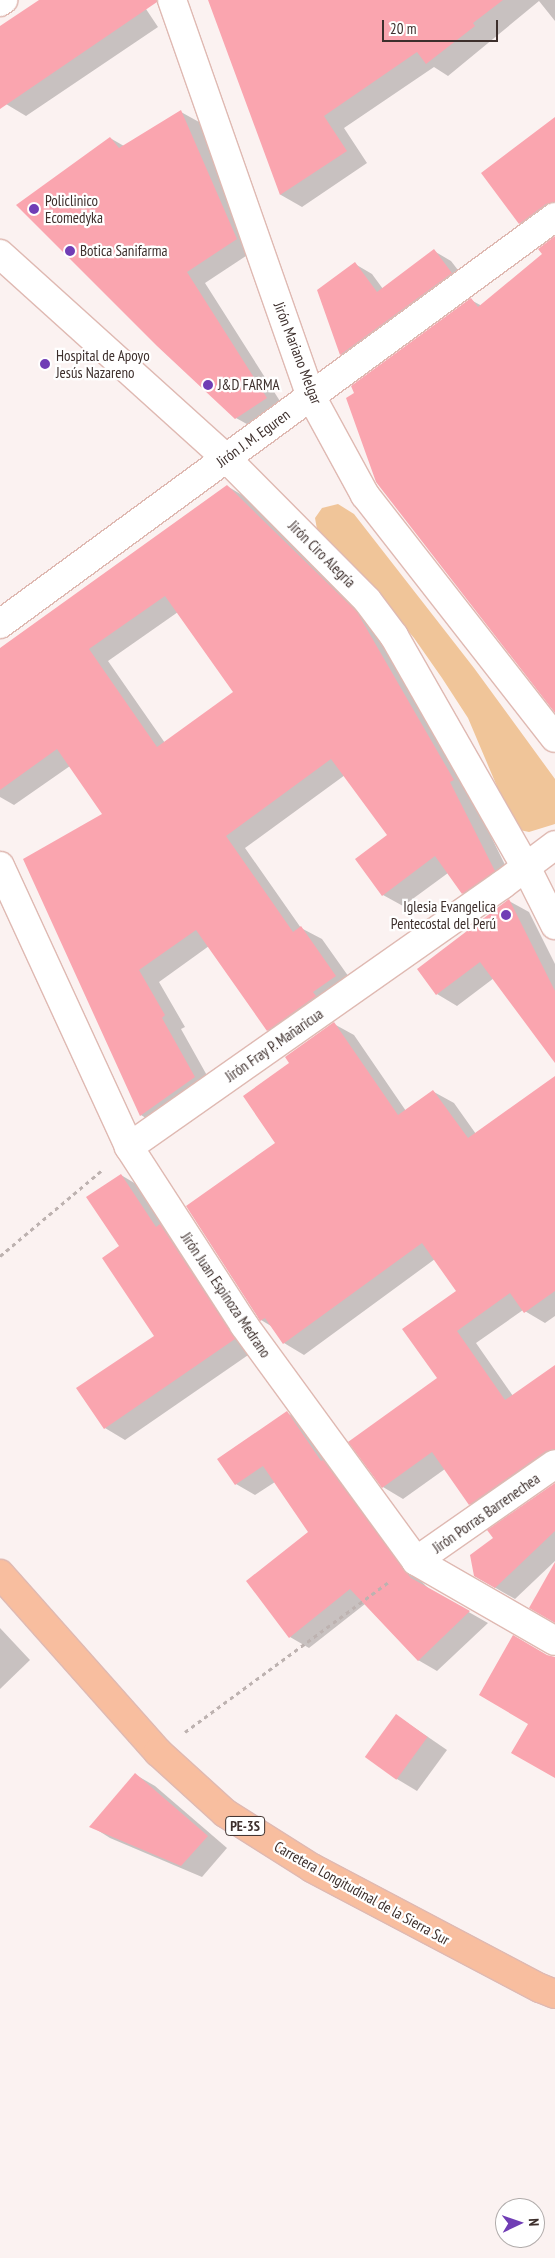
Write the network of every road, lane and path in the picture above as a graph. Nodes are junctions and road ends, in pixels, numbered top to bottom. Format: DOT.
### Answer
graph roads {
  1 [pos="172,0"];
  2 [pos="555,217"];
  3 [pos="0,254"];
  4 [pos="311,396"];
  5 [pos="226,458"];
  6 [pos="0,624"];
  7 [pos="555,738"];
  8 [pos="555,845"];
  9 [pos="0,866"];
  10 [pos="526,867"];
  11 [pos="555,925"];
  12 [pos="129,1146"];
  13 [pos="0,1256"];
  14 [pos="555,1464"];
  15 [pos="416,1561"];
  16 [pos="0,1574"];
  17 [pos="555,1641"];
  18 [pos="158,1752"];
  19 [pos="555,1994"];
  1 -- 4 [label="street, Jirón Mariano Melgar"];
  2 -- 4 [label="street, Jirón J. M. Eguren"];
  3 -- 5 [label="street, Jirón Ciro Alegría"];
  4 -- 5 [label="street, Jirón J. M. Eguren"];
  4 -- 7 [label="street, Jirón Mariano Melgar"];
  5 -- 6 [label="street, Jirón J. M. Eguren"];
  5 -- 10 [label="street, Jirón Ciro Alegría"];
  8 -- 10 [label="street, Jirón Fray P. Mañaricua"];
  9 -- 12 [label="street, Jirón Juan Espinoza Medrano"];
  10 -- 11 [label="street, Jirón Ciro Alegría"];
  10 -- 12 [label="street, Jirón Fray P. Mañaricua"];
  12 -- 13 [label="path"];
  12 -- 15 [label="street, Jirón Juan Espinoza Medrano"];
  14 -- 15 [label="street, Jirón Porras Barrenechea"];
  15 -- 17 [label="street, Jirón Juan Espinoza Medrano"];
  15 -- 18 [label="path"];
  16 -- 18 [label="highway, Carretera Longitudinal de la Sierra Sur / PE-3S"];
  18 -- 19 [label="highway, Carretera Longitudinal de la Sierra Sur / PE-3S"];
}
